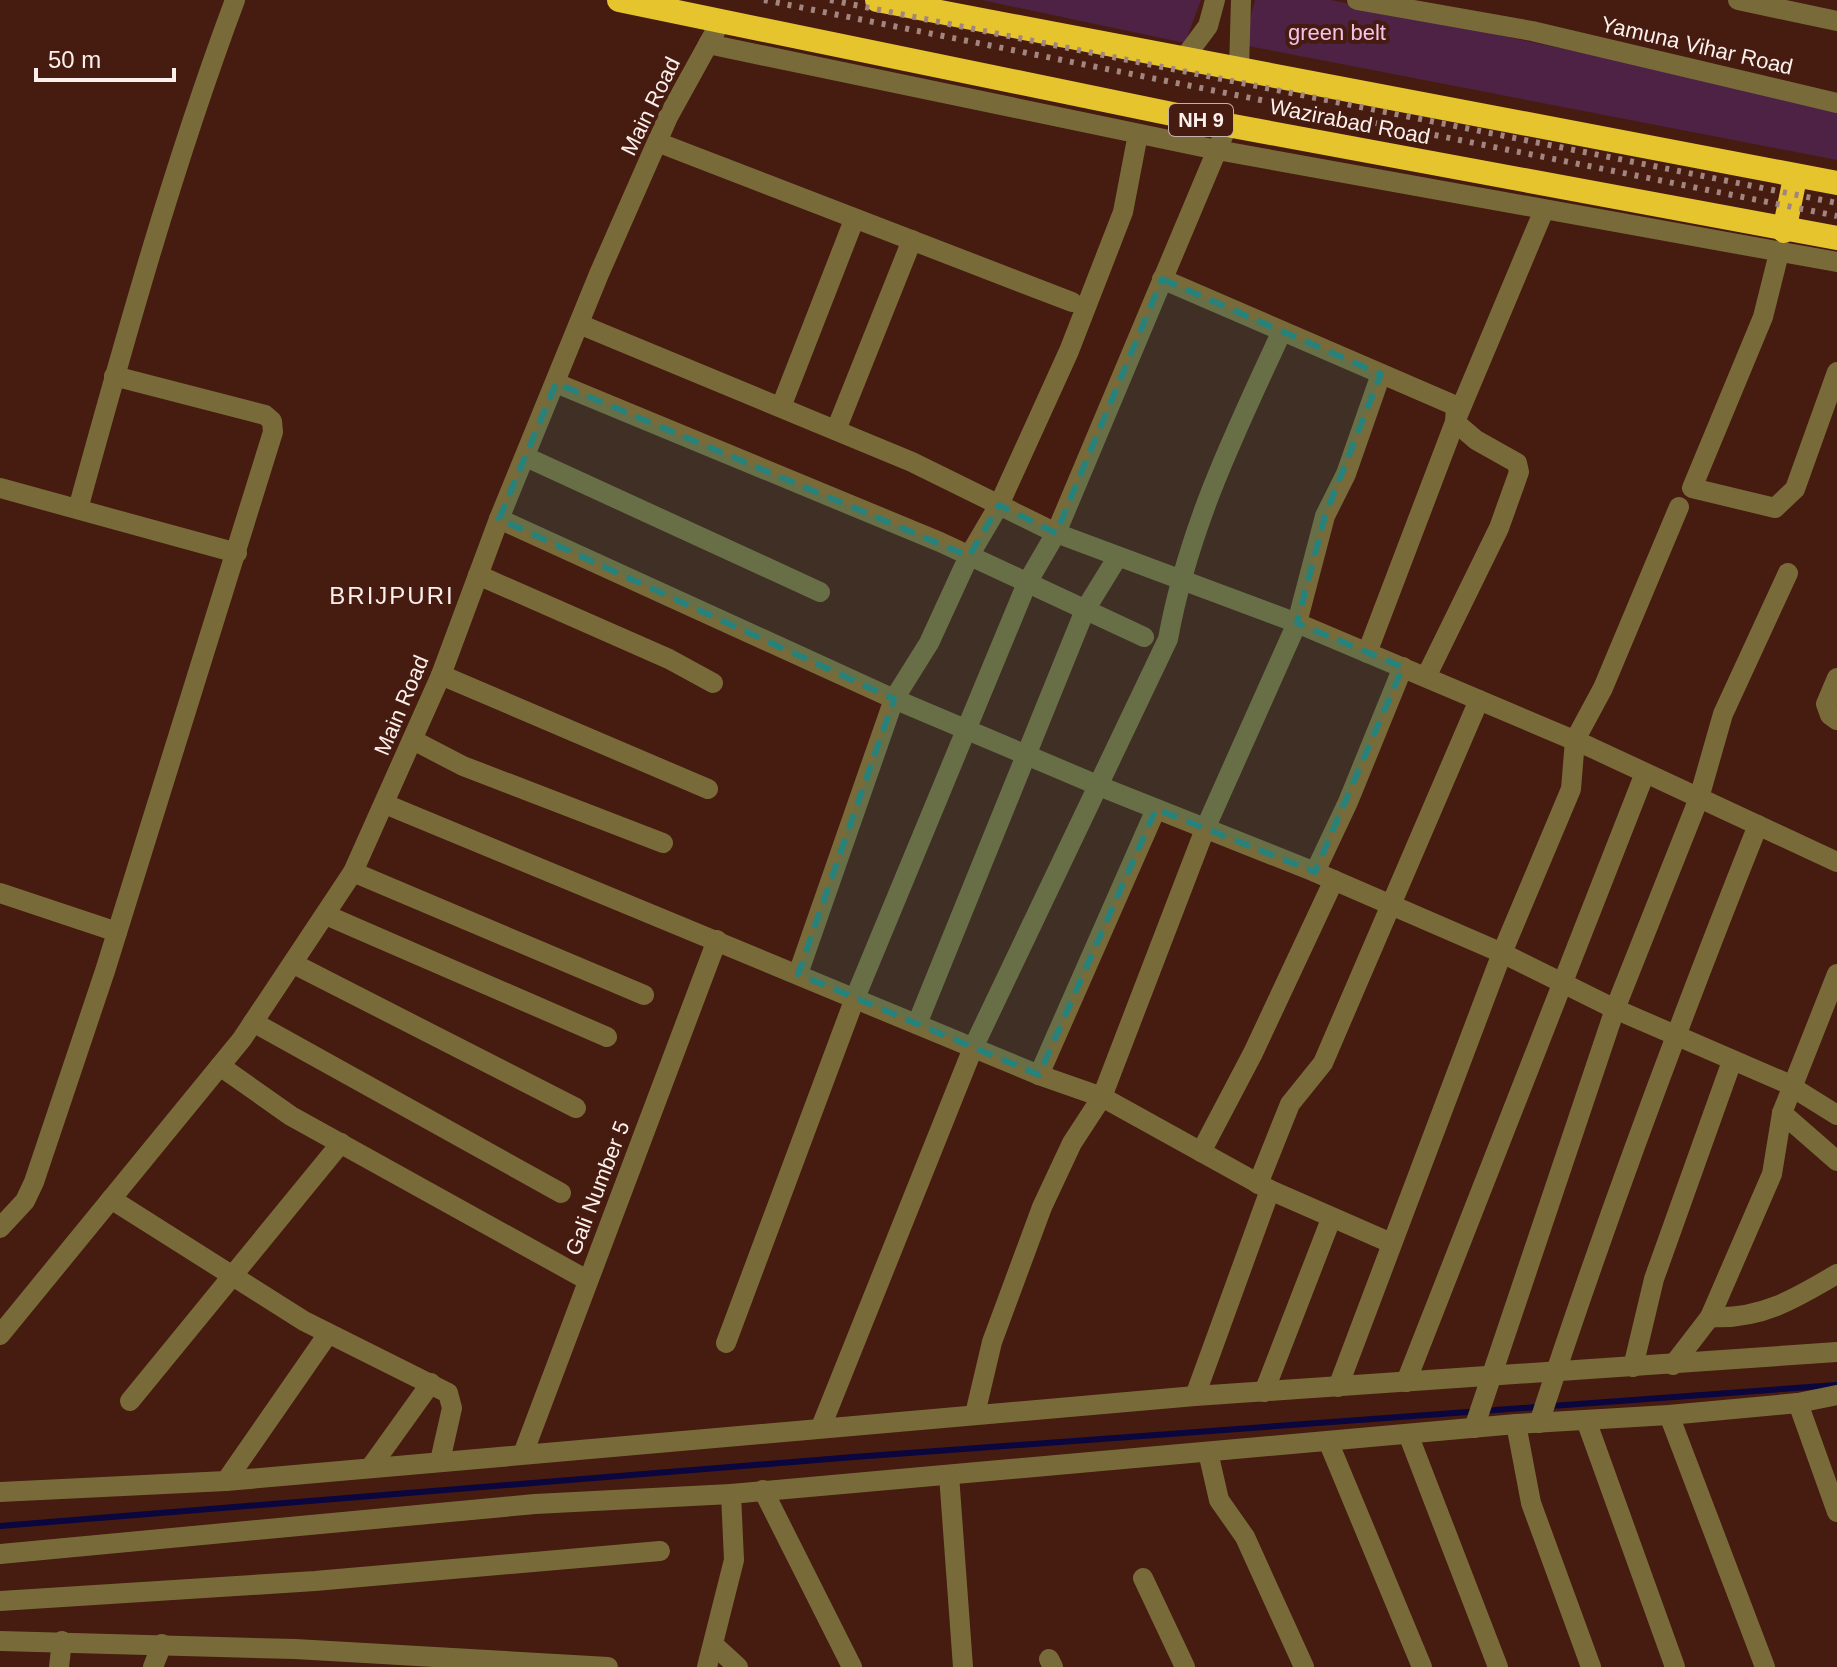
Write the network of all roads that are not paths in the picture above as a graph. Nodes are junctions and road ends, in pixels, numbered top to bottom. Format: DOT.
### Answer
graph roads {
  1 [pos="235,0"];
  2 [pos="619,0"];
  3 [pos="877,0"];
  4 [pos="1215,0"];
  5 [pos="1241,0"];
  6 [pos="1357,0"];
  7 [pos="1738,0"];
  8 [pos="1763,3"];
  9 [pos="721,21"];
  10 [pos="1837,21"];
  11 [pos="708,44"];
  12 [pos="1182,61"];
  13 [pos="1239,69"];
  14 [pos="1837,103"];
  15 [pos="1228,124"];
  16 [pos="1138,134"];
  17 [pos="657,142"];
  18 [pos="1217,150"];
  19 [pos="1795,178"];
  20 [pos="1837,183"];
  21 [pos="1544,210"];
  22 [pos="854,220"];
  23 [pos="1837,238"];
  24 [pos="912,240"];
  25 [pos="1782,242"];
  26 [pos="1837,262"];
  27 [pos="1162,279"];
  28 [pos="1072,302"];
  29 [pos="579,324"];
  30 [pos="1282,331"];
  31 [pos="1837,372"];
  32 [pos="1381,374"];
  33 [pos="114,376"];
  34 [pos="556,383"];
  35 [pos="781,407"];
  36 [pos="1455,422"];
  37 [pos="836,430"];
  38 [pos="526,457"];
  39 [pos="0,488"];
  40 [pos="999,505"];
  41 [pos="1679,507"];
  42 [pos="78,509"];
  43 [pos="499,519"];
  44 [pos="1056,533"];
  45 [pos="237,553"];
  46 [pos="969,556"];
  47 [pos="1117,558"];
  48 [pos="1788,573"];
  49 [pos="478,575"];
  50 [pos="1179,580"];
  51 [pos="1027,583"];
  52 [pos="820,592"];
  53 [pos="1085,610"];
  54 [pos="1297,623"];
  55 [pos="1144,637"];
  56 [pos="1367,653"];
  57 [pos="1403,667"];
  58 [pos="441,675"];
  59 [pos="1426,677"];
  60 [pos="1837,678"];
  61 [pos="713,683"];
  62 [pos="894,699"];
  63 [pos="1479,700"];
  64 [pos="1837,720"];
  65 [pos="966,728"];
  66 [pos="413,740"];
  67 [pos="1575,740"];
  68 [pos="1026,754"];
  69 [pos="1645,773"];
  70 [pos="1097,785"];
  71 [pos="708,789"];
  72 [pos="1699,798"];
  73 [pos="385,804"];
  74 [pos="1156,809"];
  75 [pos="1758,825"];
  76 [pos="1205,829"];
  77 [pos="663,843"];
  78 [pos="1837,862"];
  79 [pos="353,872"];
  80 [pos="1324,876"];
  81 [pos="0,893"];
  82 [pos="1389,904"];
  83 [pos="326,915"];
  84 [pos="117,932"];
  85 [pos="717,940"];
  86 [pos="1502,953"];
  87 [pos="294,964"];
  88 [pos="798,974"];
  89 [pos="1837,974"];
  90 [pos="1562,984"];
  91 [pos="644,995"];
  92 [pos="855,998"];
  93 [pos="1615,1009"];
  94 [pos="253,1022"];
  95 [pos="917,1024"];
  96 [pos="1674,1035"];
  97 [pos="607,1037"];
  98 [pos="973,1048"];
  99 [pos="1732,1061"];
  100 [pos="220,1066"];
  101 [pos="1039,1075"];
  102 [pos="1791,1087"];
  103 [pos="1102,1097"];
  104 [pos="576,1108"];
  105 [pos="1782,1113"];
  106 [pos="1837,1115"];
  107 [pos="341,1143"];
  108 [pos="1201,1152"];
  109 [pos="1837,1161"];
  110 [pos="1264,1187"];
  111 [pos="561,1193"];
  112 [pos="111,1199"];
  113 [pos="1331,1219"];
  114 [pos="0,1228"];
  115 [pos="1391,1243"];
  116 [pos="1837,1274"];
  117 [pos="233,1275"];
  118 [pos="587,1280"];
  119 [pos="1710,1317"];
  120 [pos="328,1334"];
  121 [pos="0,1335"];
  122 [pos="726,1343"];
  123 [pos="1837,1352"];
  124 [pos="1673,1365"];
  125 [pos="1633,1367"];
  126 [pos="1555,1372"];
  127 [pos="1491,1376"];
  128 [pos="1406,1382"];
  129 [pos="431,1383"];
  130 [pos="1338,1387"];
  131 [pos="1264,1392"];
  132 [pos="1837,1395"];
  133 [pos="1195,1396"];
  134 [pos="130,1401"];
  135 [pos="1798,1403"];
  136 [pos="975,1414"];
  137 [pos="1669,1415"];
  138 [pos="1586,1420"];
  139 [pos="1539,1423"];
  140 [pos="1516,1424"];
  141 [pos="821,1427"];
  142 [pos="1474,1428"];
  143 [pos="1408,1434"];
  144 [pos="1328,1441"];
  145 [pos="1208,1452"];
  146 [pos="523,1454"];
  147 [pos="440,1461"];
  148 [pos="370,1468"];
  149 [pos="949,1475"];
  150 [pos="226,1481"];
  151 [pos="763,1490"];
  152 [pos="0,1492"];
  153 [pos="731,1494"];
  154 [pos="1837,1512"];
  155 [pos="660,1551"];
  156 [pos="0,1554"];
  157 [pos="1143,1578"];
  158 [pos="0,1601"];
  159 [pos="0,1641"];
  160 [pos="62,1641"];
  161 [pos="162,1644"];
  162 [pos="714,1645"];
  163 [pos="292,1658"];
  164 [pos="328,1659"];
  165 [pos="386,1661"];
  166 [pos="431,1662"];
  167 [pos="508,1664"];
  168 [pos="59,1667"];
  169 [pos="153,1667"];
  170 [pos="608,1667"];
  171 [pos="707,1667"];
  172 [pos="738,1667"];
  173 [pos="852,1667"];
  174 [pos="963,1667"];
  175 [pos="1185,1667"];
  176 [pos="1304,1667"];
  177 [pos="1422,1667"];
  178 [pos="1498,1667"];
  179 [pos="1591,1667"];
  180 [pos="1675,1667"];
  181 [pos="1765,1667"];
  1 -- 33 [label="street"];
  2 -- 9 [label="highway, Wazirabad Road / NH 9"];
  3 -- 12 [label="highway, Wazirabad Road"];
  4 -- 12 [label="street"];
  5 -- 13 [label="street"];
  6 -- 14 [label="street, Yamuna Vihar Road"];
  7 -- 8 [label="street"];
  8 -- 10 [label="street"];
  9 -- 11 [label="street, Main Road"];
  9 -- 15 [label="highway, Wazirabad Road / NH 9"];
  11 -- 16 [label="street"];
  11 -- 17 [label="street, Main Road"];
  12 -- 13 [label="highway, Wazirabad Road"];
  13 -- 19 [label="highway, Wazirabad Road"];
  15 -- 18 [label="street"];
  15 -- 25 [label="highway, Wazirabad Road / NH 9"];
  16 -- 18 [label="street"];
  16 -- 40 [label="street"];
  17 -- 22 [label="street"];
  17 -- 29 [label="street, Main Road"];
  18 -- 21 [label="street"];
  18 -- 27 [label="street"];
  19 -- 20 [label="highway, Wazirabad Road"];
  19 -- 25 [label="highway"];
  21 -- 25 [label="street"];
  21 -- 36 [label="street"];
  22 -- 24 [label="street"];
  22 -- 35 [label="street"];
  23 -- 25 [label="highway, Wazirabad Road / NH 9"];
  24 -- 28 [label="street"];
  24 -- 37 [label="street"];
  25 -- 26 [label="street"];
  25 -- 31 [label="street"];
  27 -- 30 [label="street"];
  27 -- 44 [label="street"];
  29 -- 34 [label="street, Main Road"];
  29 -- 35 [label="street"];
  30 -- 32 [label="street"];
  30 -- 50 [label="street"];
  32 -- 36 [label="street"];
  32 -- 54 [label="street"];
  33 -- 42 [label="street"];
  33 -- 45 [label="street"];
  34 -- 38 [label="street, Main Road"];
  34 -- 46 [label="street"];
  35 -- 37 [label="street"];
  36 -- 56 [label="street"];
  36 -- 59 [label="street"];
  37 -- 40 [label="street"];
  38 -- 43 [label="street, Main Road"];
  38 -- 52 [label="street"];
  39 -- 42 [label="street"];
  40 -- 44 [label="street"];
  40 -- 46 [label="street"];
  41 -- 67 [label="street"];
  42 -- 45 [label="street"];
  43 -- 49 [label="street, Main Road"];
  43 -- 62 [label="street"];
  44 -- 47 [label="street"];
  44 -- 51 [label="street"];
  45 -- 84 [label="street"];
  46 -- 51 [label="street"];
  46 -- 62 [label="street"];
  47 -- 50 [label="street"];
  47 -- 53 [label="street"];
  48 -- 72 [label="street"];
  49 -- 58 [label="street, Main Road"];
  49 -- 61 [label="street"];
  50 -- 54 [label="street"];
  50 -- 70 [label="street"];
  51 -- 53 [label="street"];
  51 -- 65 [label="street"];
  53 -- 55 [label="street"];
  53 -- 68 [label="street"];
  54 -- 56 [label="street"];
  54 -- 76 [label="street"];
  56 -- 57 [label="street"];
  57 -- 59 [label="street"];
  57 -- 80 [label="street"];
  58 -- 66 [label="street, Main Road"];
  58 -- 71 [label="street"];
  59 -- 63 [label="street"];
  60 -- 64 [label="street"];
  62 -- 65 [label="street"];
  62 -- 88 [label="street"];
  63 -- 67 [label="street"];
  63 -- 82 [label="street"];
  65 -- 68 [label="street"];
  65 -- 92 [label="street"];
  66 -- 73 [label="street, Main Road"];
  66 -- 77 [label="street"];
  67 -- 69 [label="street"];
  67 -- 86 [label="street"];
  68 -- 70 [label="street"];
  68 -- 95 [label="street"];
  69 -- 72 [label="street"];
  69 -- 90 [label="street"];
  70 -- 74 [label="street"];
  70 -- 98 [label="street"];
  72 -- 75 [label="street"];
  72 -- 93 [label="street"];
  73 -- 79 [label="street, Main Road"];
  73 -- 85 [label="street"];
  74 -- 76 [label="street"];
  74 -- 101 [label="street"];
  75 -- 78 [label="street"];
  75 -- 96 [label="street"];
  76 -- 80 [label="street"];
  76 -- 103 [label="street"];
  79 -- 83 [label="street, Main Road"];
  79 -- 91 [label="street"];
  80 -- 82 [label="street"];
  80 -- 108 [label="street"];
  81 -- 84 [label="street"];
  82 -- 86 [label="street"];
  82 -- 110 [label="street"];
  83 -- 87 [label="street, Main Road"];
  83 -- 97 [label="street"];
  84 -- 114 [label="street"];
  85 -- 88 [label="street"];
  85 -- 118 [label="street, Gali Number 5"];
  86 -- 90 [label="street"];
  86 -- 115 [label="street"];
  87 -- 94 [label="street, Main Road"];
  87 -- 104 [label="street"];
  88 -- 92 [label="street"];
  89 -- 102 [label="street"];
  90 -- 93 [label="street"];
  90 -- 128 [label="street"];
  92 -- 95 [label="street"];
  92 -- 122 [label="street"];
  93 -- 96 [label="street"];
  93 -- 127 [label="street"];
  94 -- 100 [label="street, Main Road"];
  94 -- 111 [label="street"];
  95 -- 98 [label="street"];
  96 -- 99 [label="street"];
  96 -- 126 [label="street"];
  98 -- 101 [label="street"];
  98 -- 141 [label="street"];
  99 -- 102 [label="street"];
  99 -- 125 [label="street"];
  100 -- 107 [label="street"];
  100 -- 112 [label="street, Main Road"];
  101 -- 103 [label="street"];
  102 -- 105 [label="street"];
  102 -- 106 [label="street"];
  103 -- 108 [label="street"];
  103 -- 136 [label="street"];
  105 -- 109 [label="street"];
  105 -- 119 [label="street"];
  107 -- 117 [label="street"];
  107 -- 118 [label="street"];
  108 -- 110 [label="street"];
  110 -- 113 [label="street"];
  110 -- 133 [label="street"];
  112 -- 117 [label="street"];
  112 -- 121 [label="street, Main Road"];
  113 -- 115 [label="street"];
  113 -- 131 [label="street"];
  115 -- 130 [label="street"];
  116 -- 119 [label="street"];
  117 -- 120 [label="street"];
  117 -- 134 [label="street"];
  118 -- 146 [label="street, Gali Number 5"];
  119 -- 124 [label="street"];
  120 -- 129 [label="street"];
  120 -- 150 [label="street"];
  123 -- 124 [label="street"];
  124 -- 125 [label="street"];
  125 -- 126 [label="street"];
  126 -- 127 [label="street"];
  126 -- 139 [label="street"];
  127 -- 128 [label="street"];
  127 -- 142 [label="street"];
  128 -- 130 [label="street"];
  129 -- 147 [label="street"];
  129 -- 148 [label="street"];
  130 -- 131 [label="street"];
  131 -- 133 [label="street"];
  132 -- 135 [label="street"];
  133 -- 136 [label="street"];
  135 -- 137 [label="street"];
  135 -- 154 [label="street"];
  136 -- 141 [label="street"];
  137 -- 138 [label="street"];
  137 -- 181 [label="street"];
  138 -- 139 [label="street"];
  138 -- 180 [label="street"];
  139 -- 140 [label="street"];
  140 -- 142 [label="street"];
  140 -- 179 [label="street"];
  141 -- 146 [label="street"];
  142 -- 143 [label="street"];
  143 -- 144 [label="street"];
  143 -- 178 [label="street"];
  144 -- 145 [label="street"];
  144 -- 177 [label="street"];
  145 -- 149 [label="street"];
  145 -- 176 [label="street"];
  146 -- 147 [label="street"];
  147 -- 148 [label="street"];
  148 -- 150 [label="street"];
  149 -- 151 [label="street"];
  149 -- 174 [label="street"];
  150 -- 152 [label="street"];
  151 -- 153 [label="street"];
  151 -- 173 [label="street"];
  153 -- 156 [label="street"];
  153 -- 162 [label="street"];
  155 -- 158 [label="street"];
  157 -- 175 [label="street"];
  159 -- 160 [label="street"];
  160 -- 161 [label="street"];
  160 -- 168 [label="street"];
  161 -- 163 [label="street"];
  161 -- 169 [label="street"];
  162 -- 171 [label="street"];
  162 -- 172 [label="street"];
  163 -- 164 [label="street"];
  164 -- 165 [label="street"];
  165 -- 166 [label="street"];
  166 -- 167 [label="street"];
  167 -- 170 [label="street"];
}
